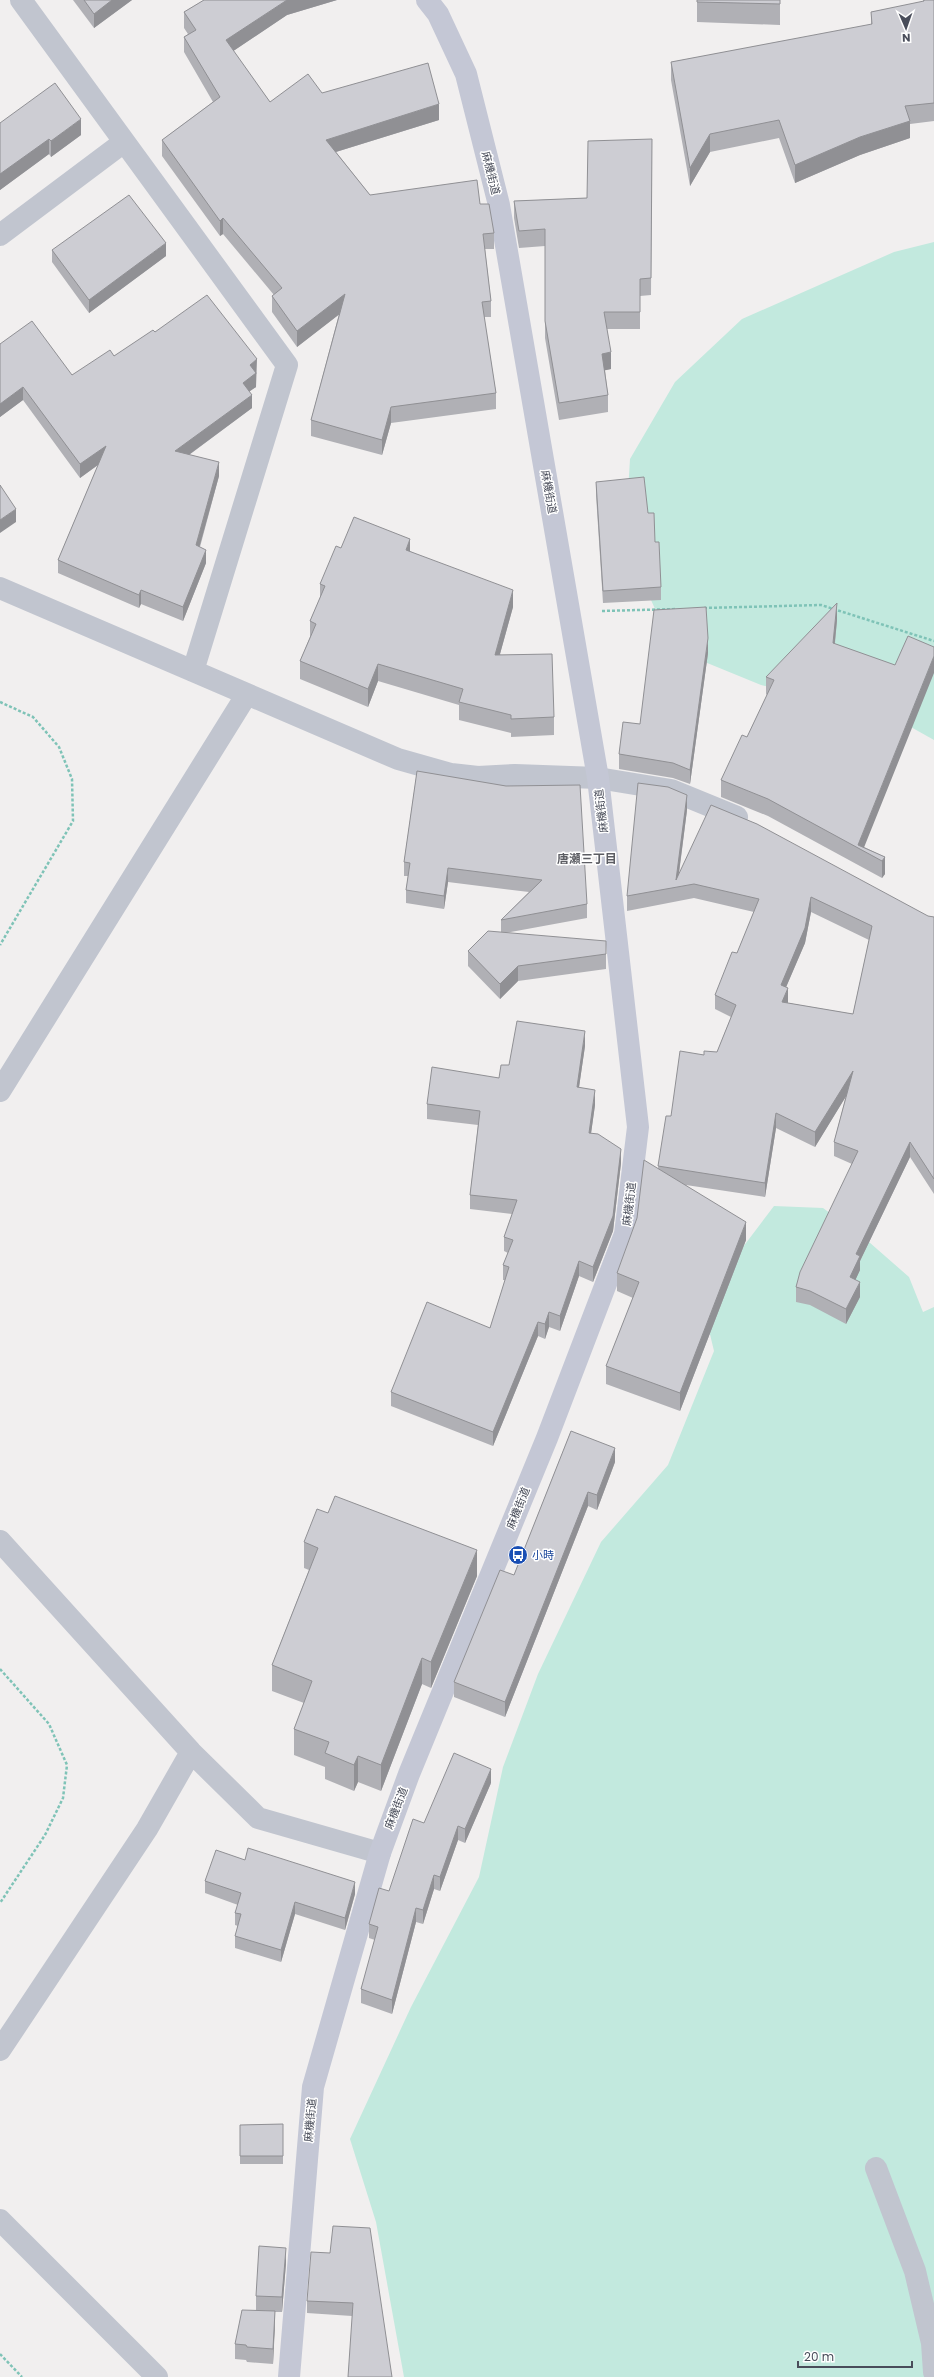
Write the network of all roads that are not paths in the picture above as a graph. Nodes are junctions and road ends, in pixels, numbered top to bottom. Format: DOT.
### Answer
graph roads {
  1 [pos="21,0"];
  2 [pos="427,0"];
  3 [pos="124,142"];
  4 [pos="0,235"];
  5 [pos="0,588"];
  6 [pos="193,671"];
  7 [pos="247,694"];
  8 [pos="598,778"];
  9 [pos="755,824"];
  10 [pos="0,1091"];
  11 [pos="0,1541"];
  12 [pos="191,1752"];
  13 [pos="380,1853"];
  14 [pos="0,2050"];
  15 [pos="876,2168"];
  16 [pos="0,2220"];
  17 [pos="934,2372"];
  18 [pos="157,2377"];
  19 [pos="289,2377"];
  1 -- 3 [label="street"];
  2 -- 8 [label="street, 麻機街道"];
  3 -- 4 [label="street"];
  3 -- 6 [label="street"];
  5 -- 6 [label="street"];
  6 -- 7 [label="street"];
  7 -- 8 [label="street"];
  7 -- 10 [label="street"];
  8 -- 9 [label="street"];
  8 -- 13 [label="street, 麻機街道"];
  11 -- 12 [label="street"];
  12 -- 13 [label="street"];
  12 -- 14 [label="street"];
  13 -- 19 [label="street, 麻機街道"];
  15 -- 17 [label="street"];
  16 -- 18 [label="street"];
}
